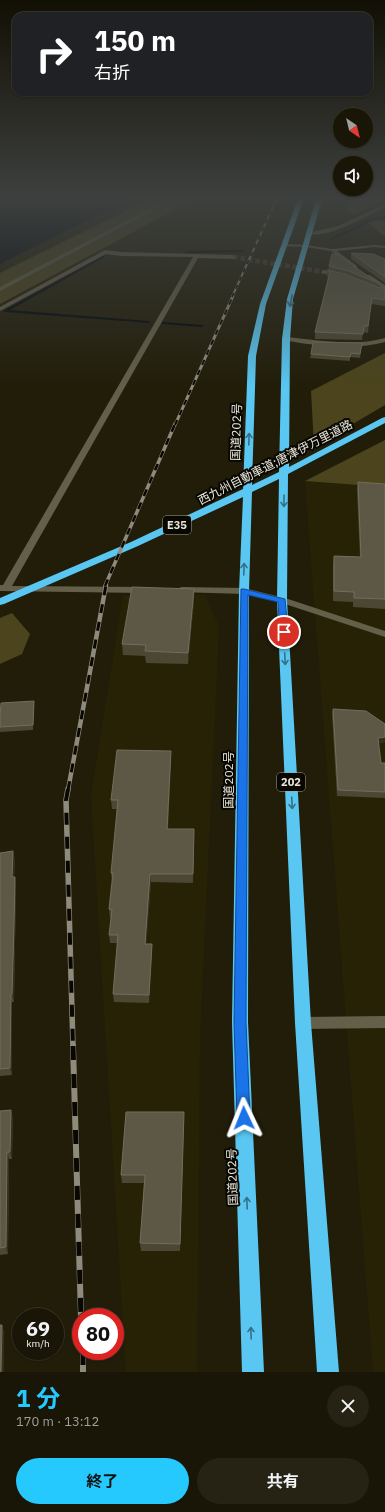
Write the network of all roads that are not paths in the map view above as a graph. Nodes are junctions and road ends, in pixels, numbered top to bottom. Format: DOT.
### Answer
graph roads {
  1 [pos="55,260"];
  2 [pos="90,260"];
  3 [pos="194,260"];
  4 [pos="278,260"];
  5 [pos="302,260"];
  6 [pos="346,260"];
  7 [pos="324,272"];
  8 [pos="346,277"];
  9 [pos="385,288"];
  10 [pos="0,289"];
  11 [pos="375,289"];
  12 [pos="385,292"];
  13 [pos="0,309"];
  14 [pos="286,339"];
  15 [pos="385,340"];
  16 [pos="385,420"];
  17 [pos="3,588"];
  18 [pos="150,590"];
  19 [pos="174,590"];
  20 [pos="244,591"];
  21 [pos="282,600"];
  22 [pos="0,602"];
  23 [pos="385,634"];
  24 [pos="385,1022"];
  25 [pos="303,1023"];
  26 [pos="253,1372"];
  27 [pos="328,1372"];
  1 -- 10 [label="street"];
  2 -- 13 [label="street"];
  3 -- 17 [label="street"];
  20 -- 4 [label="highway, 国道202号, one-way"];
  5 -- 14 [label="highway, 202, one-way"];
  6 -- 9 [label="street"];
  7 -- 8 [label="street"];
  11 -- 12 [label="street"];
  14 -- 15 [label="street"];
  14 -- 21 [label="highway, 202, one-way"];
  16 -- 22 [label="highway, 西九州自動車道;唐津伊万里道路 / E35"];
  17 -- 18 [label="street"];
  19 -- 20 [label="street"];
  20 -- 21 [label="street"];
  26 -- 20 [label="highway, 国道202号, one-way"];
  21 -- 23 [label="street"];
  21 -- 25 [label="highway, 202, one-way"];
  24 -- 25 [label="street"];
  25 -- 27 [label="highway, 202"];
}
